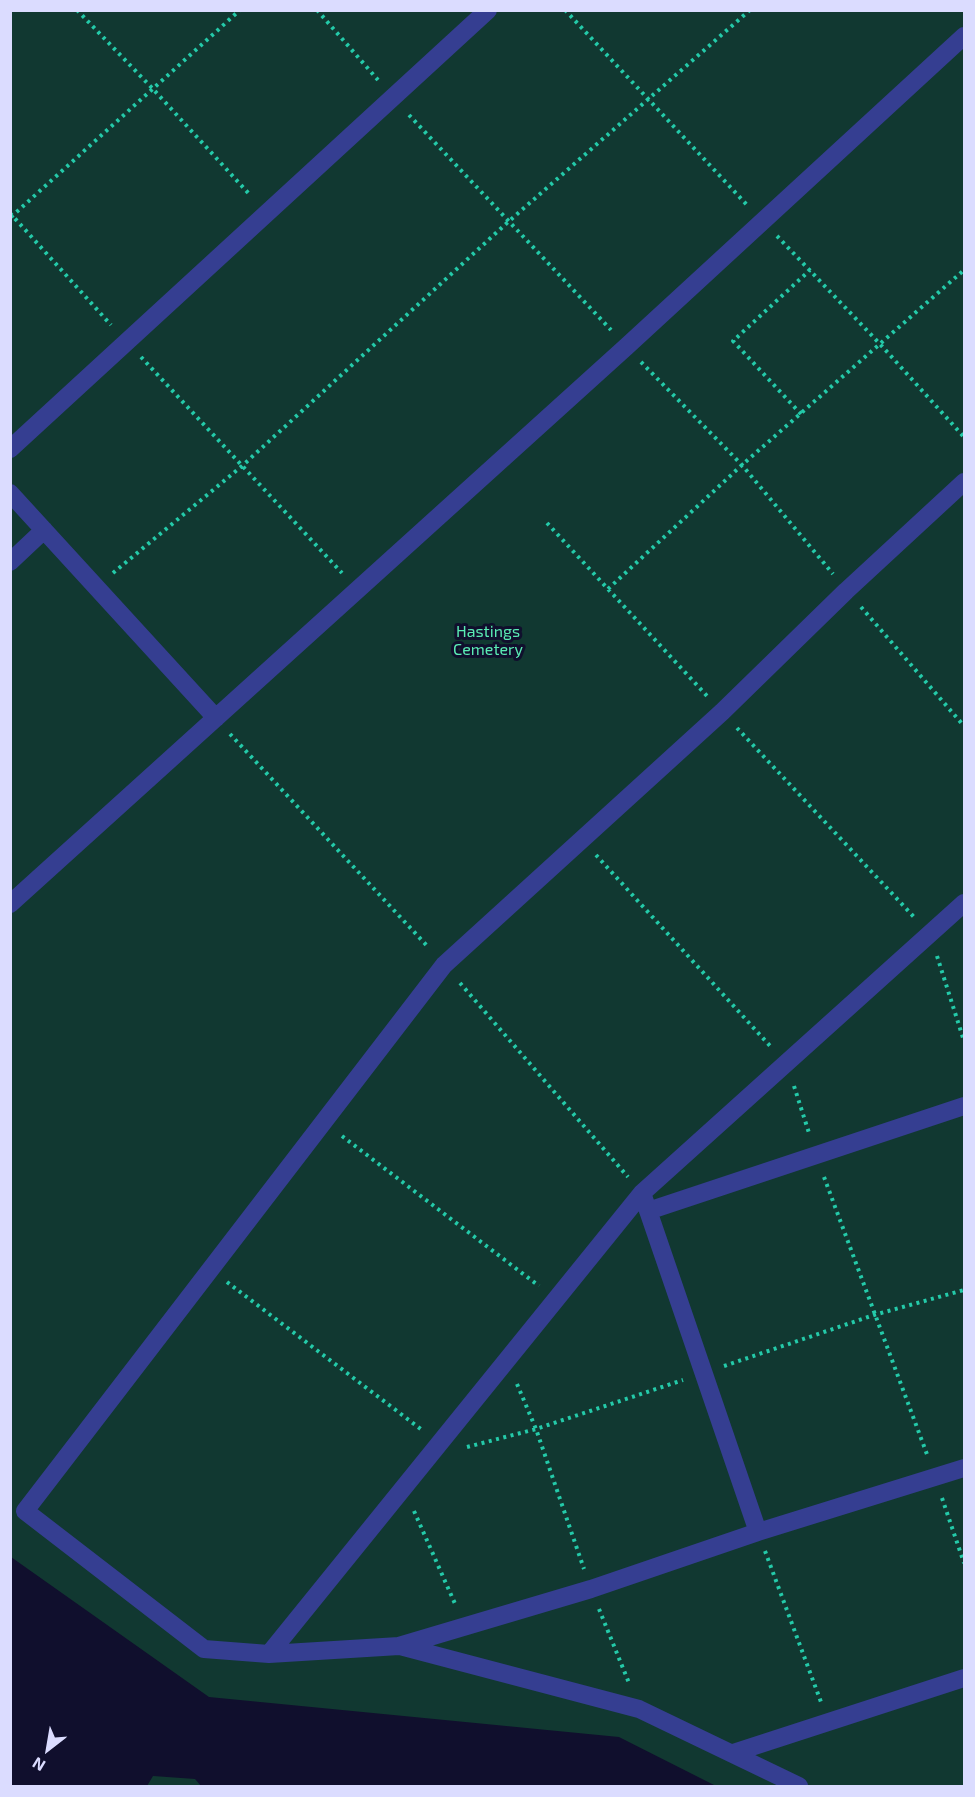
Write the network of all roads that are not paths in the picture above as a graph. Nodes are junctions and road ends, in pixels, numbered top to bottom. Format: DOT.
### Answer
graph roads {
  1 [pos="488,10"];
  2 [pos="964,36"];
  3 [pos="10,449"];
  4 [pos="964,482"];
  5 [pos="10,492"];
  6 [pos="44,530"];
  7 [pos="10,562"];
  8 [pos="216,718"];
  9 [pos="964,903"];
  10 [pos="10,904"];
  11 [pos="964,1106"];
  12 [pos="642,1193"];
  13 [pos="648,1211"];
  14 [pos="964,1468"];
  15 [pos="758,1532"];
  16 [pos="399,1646"];
  17 [pos="269,1654"];
  18 [pos="964,1678"];
  19 [pos="732,1753"];
  20 [pos="799,1786"];
  1 -- 3 [label="lane"];
  2 -- 8 [label="lane"];
  4 -- 17 [label="lane"];
  5 -- 6 [label="lane"];
  6 -- 7 [label="lane"];
  6 -- 8 [label="lane"];
  8 -- 10 [label="lane"];
  9 -- 12 [label="lane"];
  11 -- 13 [label="lane"];
  12 -- 13 [label="lane"];
  12 -- 17 [label="lane"];
  13 -- 15 [label="lane"];
  14 -- 15 [label="lane"];
  15 -- 16 [label="lane"];
  16 -- 17 [label="lane"];
  16 -- 19 [label="lane"];
  18 -- 19 [label="lane"];
  19 -- 20 [label="lane"];
}
